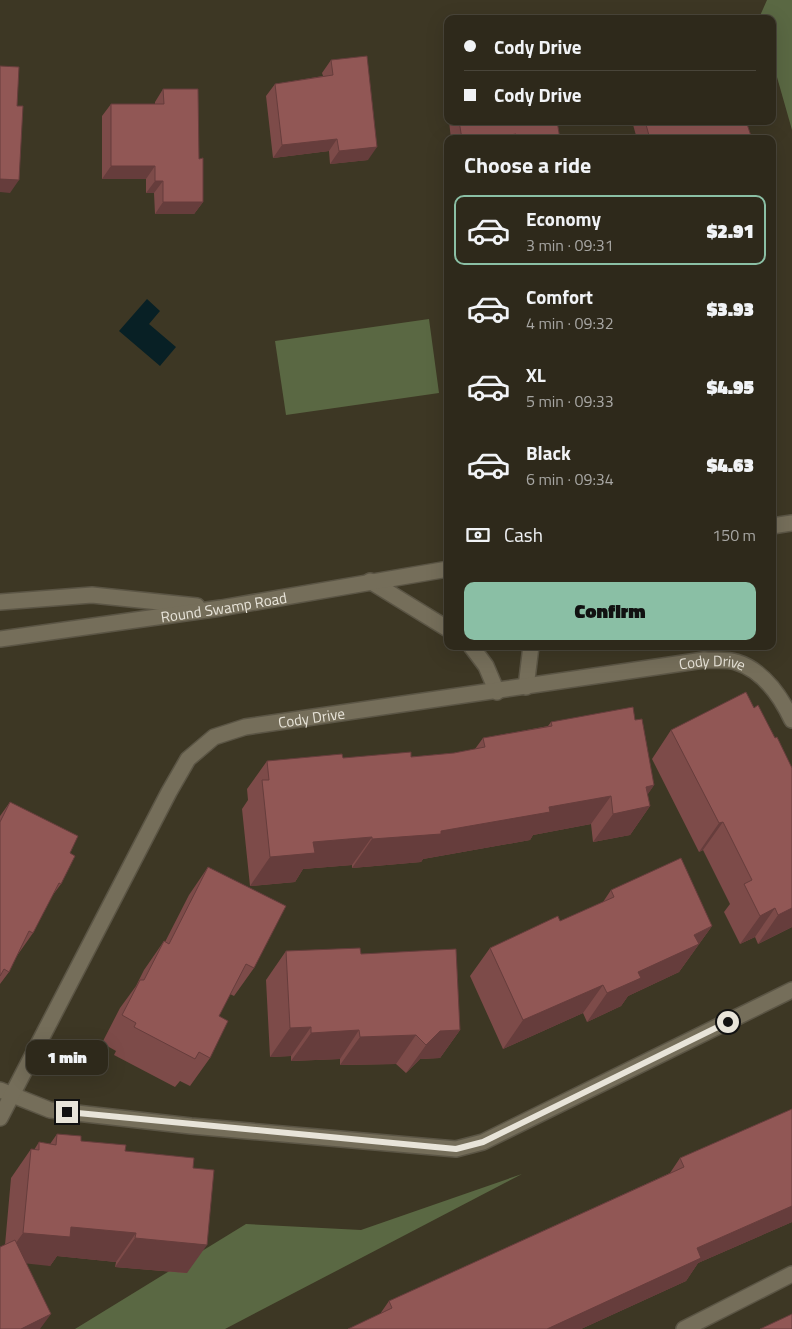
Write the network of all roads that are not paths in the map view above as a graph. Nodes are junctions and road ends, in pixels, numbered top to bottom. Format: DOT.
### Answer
graph roads {
  1 [pos="792,523"];
  2 [pos="776,525"];
  3 [pos="444,570"];
  4 [pos="370,581"];
  5 [pos="0,602"];
  6 [pos="221,608"];
  7 [pos="444,626"];
  8 [pos="0,639"];
  9 [pos="474,650"];
  10 [pos="531,650"];
  11 [pos="526,687"];
  12 [pos="498,692"];
  13 [pos="792,720"];
  14 [pos="792,990"];
  15 [pos="6,1093"];
  16 [pos="0,1118"];
  17 [pos="792,1274"];
  18 [pos="684,1329"];
  1 -- 2 [label="street"];
  3 -- 4 [label="street, Round Swamp Road"];
  4 -- 6 [label="street, Round Swamp Road"];
  4 -- 7 [label="street"];
  5 -- 6 [label="street"];
  6 -- 8 [label="street, Round Swamp Road"];
  9 -- 12 [label="street"];
  10 -- 11 [label="street"];
  11 -- 12 [label="street, Cody Drive"];
  11 -- 13 [label="street, Cody Drive"];
  12 -- 15 [label="street, Cody Drive"];
  14 -- 15 [label="street"];
  15 -- 16 [label="street, Cody Drive"];
  17 -- 18 [label="street"];
}
